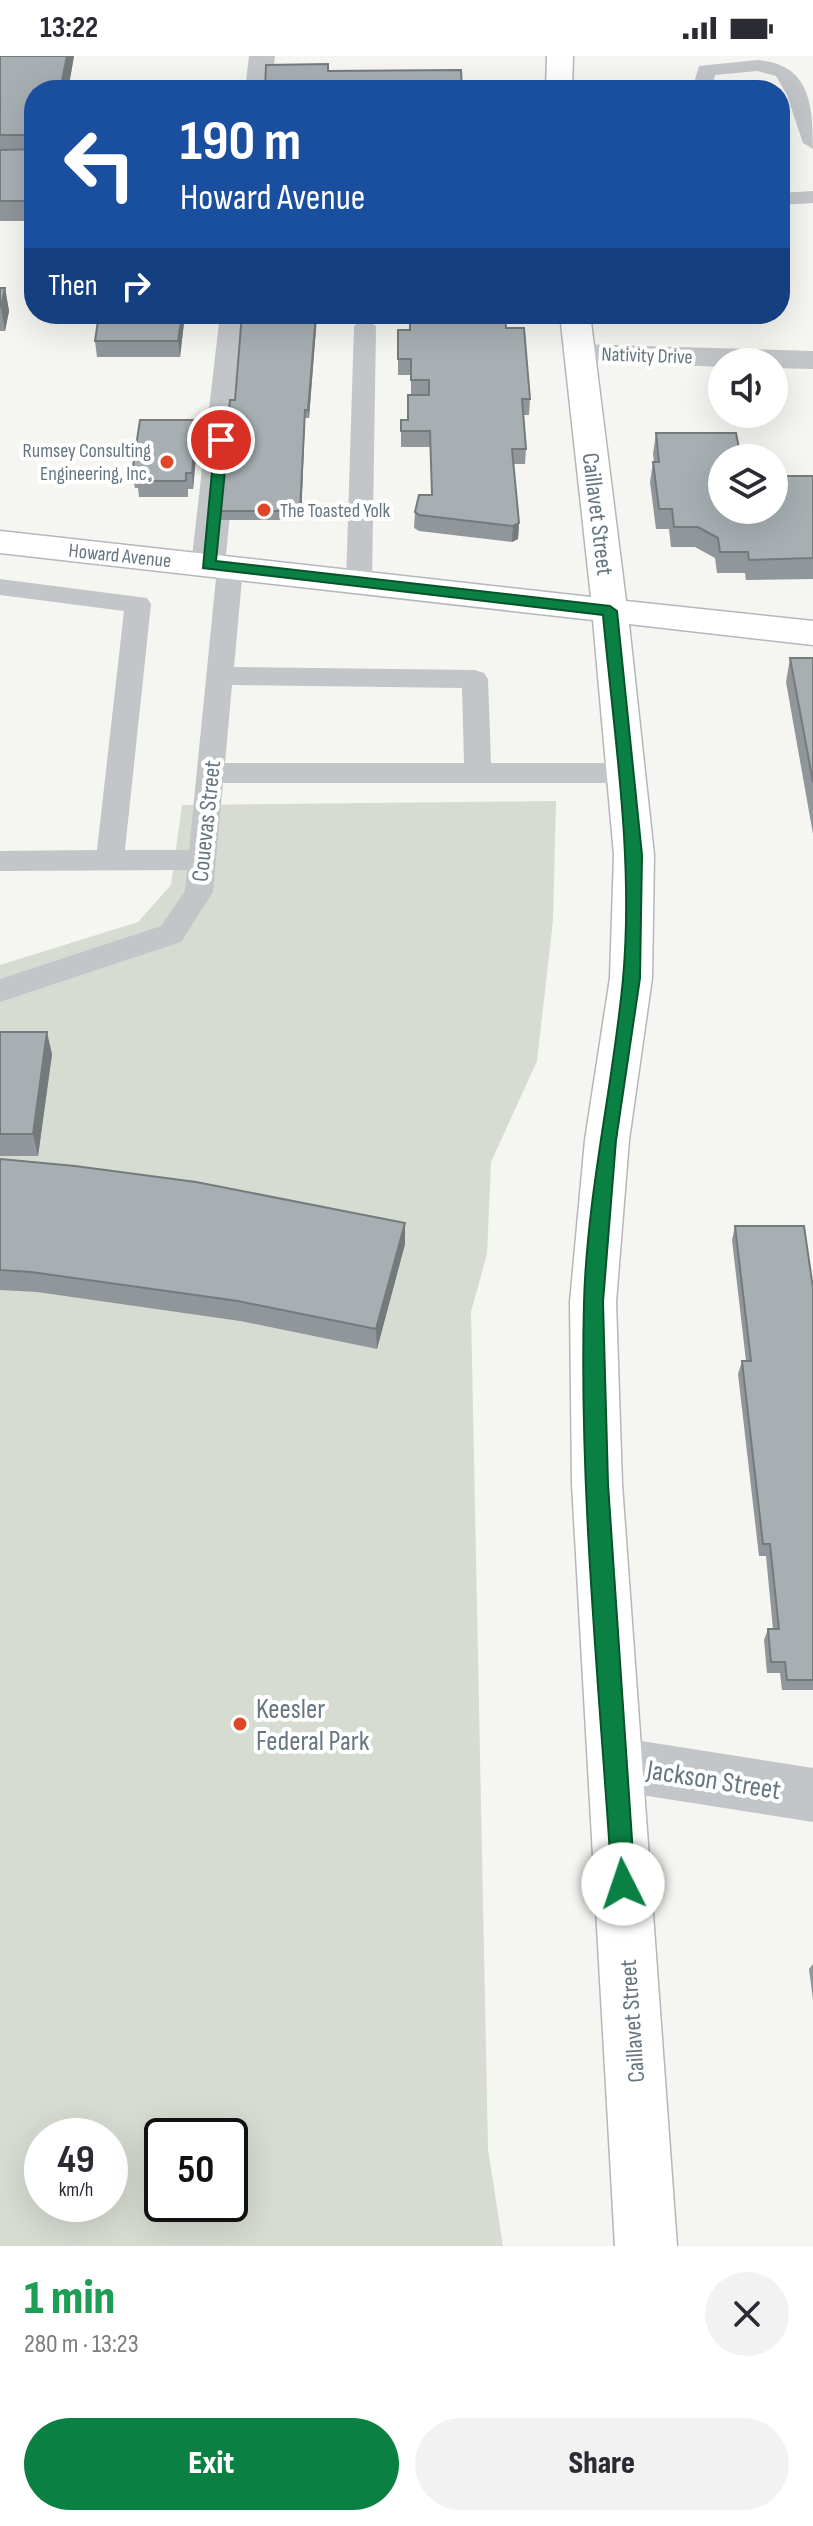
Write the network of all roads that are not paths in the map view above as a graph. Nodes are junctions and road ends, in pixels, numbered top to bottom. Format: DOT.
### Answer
graph roads {
  1 [pos="262,56"];
  2 [pos="560,56"];
  3 [pos="259,80"];
  4 [pos="559,80"];
  5 [pos="704,80"];
  6 [pos="813,143"];
  7 [pos="813,197"];
  8 [pos="790,198"];
  9 [pos="234,324"];
  10 [pos="576,324"];
  11 [pos="365,326"];
  12 [pos="578,353"];
  13 [pos="813,360"];
  14 [pos="0,542"];
  15 [pos="219,566"];
  16 [pos="359,583"];
  17 [pos="0,587"];
  18 [pos="610,611"];
  19 [pos="813,633"];
  20 [pos="220,676"];
  21 [pos="211,773"];
  22 [pos="478,773"];
  23 [pos="627,773"];
  24 [pos="110,860"];
  25 [pos="202,860"];
  26 [pos="0,861"];
  27 [pos="0,991"];
  28 [pos="616,1764"];
  29 [pos="813,1795"];
  30 [pos="646,2246"];
  1 -- 3 [label="street"];
  2 -- 4 [label="main road"];
  5 -- 6 [label="lane"];
  7 -- 8 [label="lane"];
  9 -- 15 [label="street, Couevas Street"];
  10 -- 12 [label="main road, Caillavet Street"];
  11 -- 16 [label="lane"];
  12 -- 13 [label="street, Nativity Drive"];
  12 -- 18 [label="main road, Caillavet Street"];
  14 -- 15 [label="main road, Howard Avenue"];
  15 -- 16 [label="main road, Howard Avenue"];
  15 -- 20 [label="lane, Couevas Street"];
  16 -- 18 [label="main road, Howard Avenue"];
  17 -- 24 [label="lane"];
  18 -- 19 [label="main road, Howard Avenue"];
  18 -- 23 [label="main road, Caillavet Street"];
  20 -- 21 [label="lane, Couevas Street"];
  20 -- 22 [label="lane"];
  21 -- 22 [label="lane"];
  21 -- 25 [label="lane, Couevas Street"];
  22 -- 23 [label="lane"];
  23 -- 28 [label="main road, Caillavet Street"];
  24 -- 25 [label="lane"];
  24 -- 26 [label="lane"];
  25 -- 27 [label="lane, Couevas Street"];
  28 -- 29 [label="street, Jackson Street"];
  28 -- 30 [label="main road, Caillavet Street"];
}
